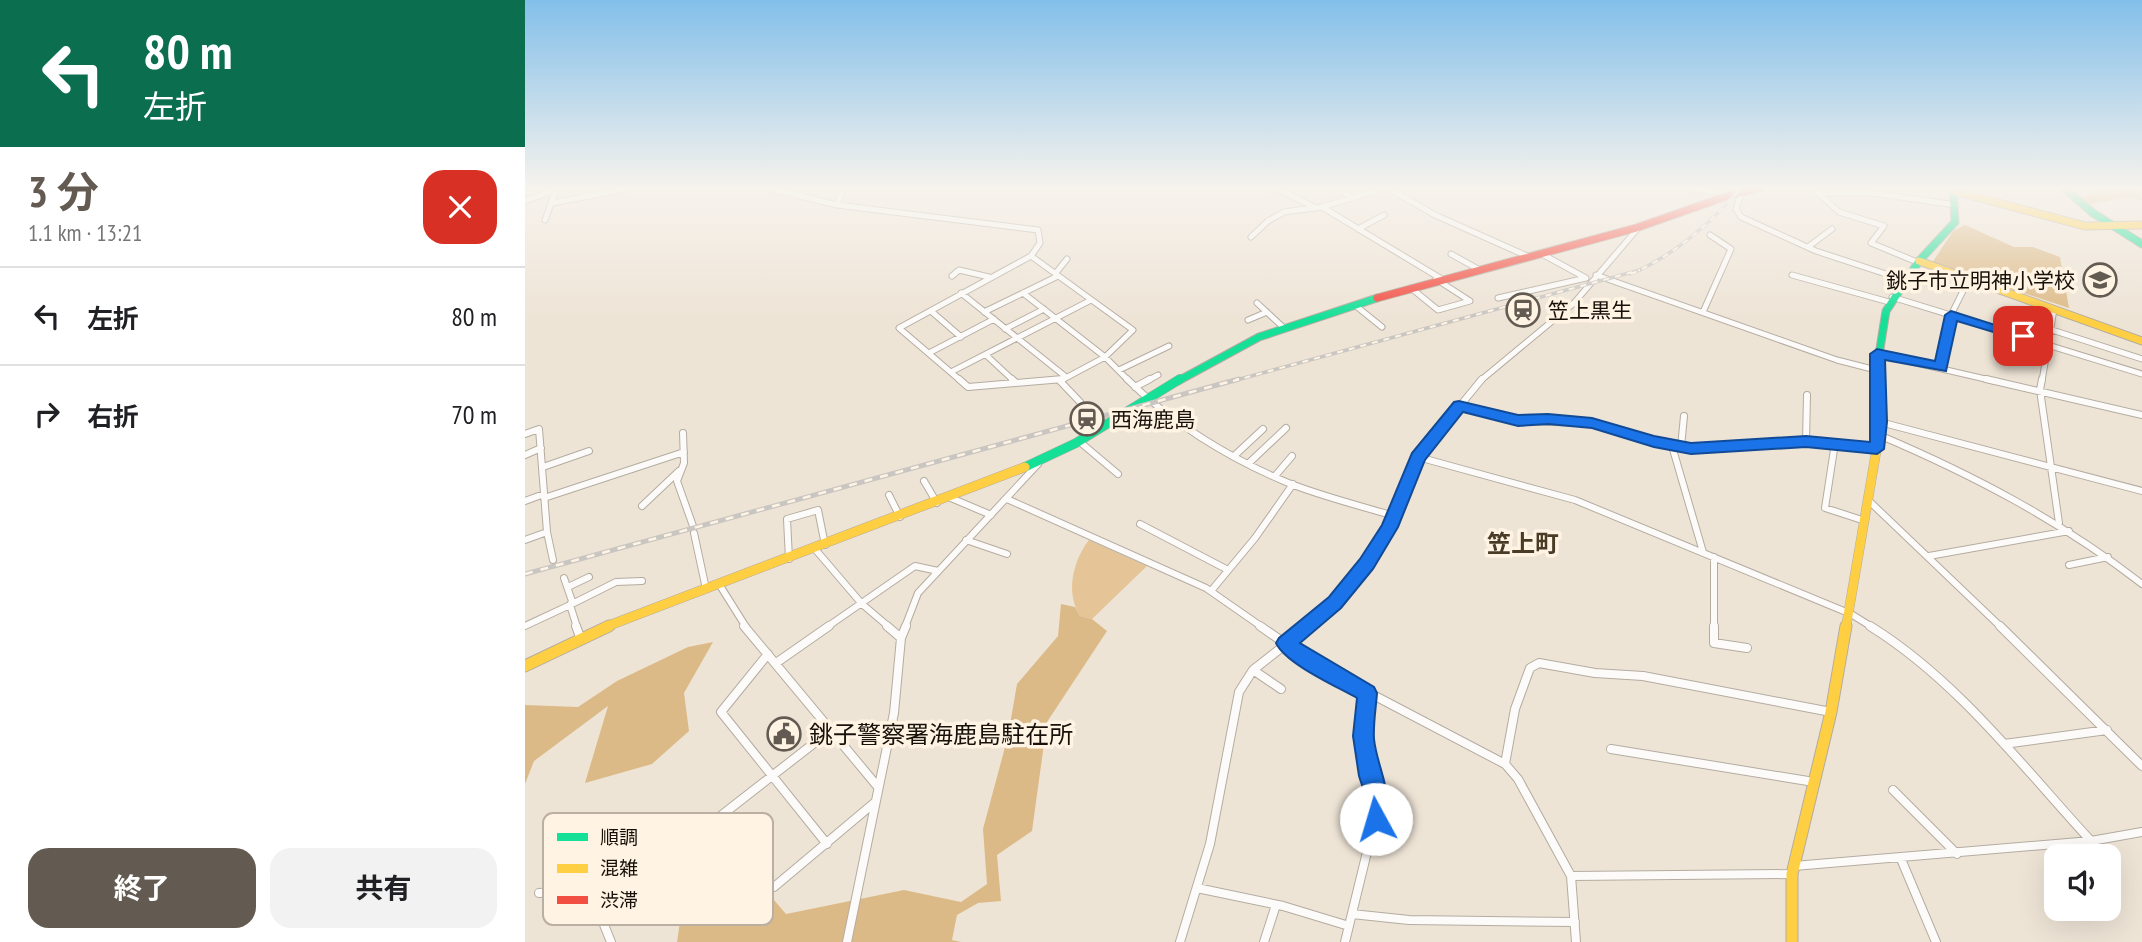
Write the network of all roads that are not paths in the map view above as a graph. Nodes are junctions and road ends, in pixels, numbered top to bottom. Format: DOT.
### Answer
graph roads {
  1 [pos="1038,231"];
  2 [pos="1257,231"];
  3 [pos="1361,231"];
  4 [pos="1471,231"];
  5 [pos="1624,231"];
  6 [pos="1635,231"];
  7 [pos="1772,231"];
  8 [pos="1829,231"];
  9 [pos="1880,231"];
  10 [pos="1946,231"];
  11 [pos="2121,231"];
  12 [pos="1710,235"];
  13 [pos="1251,237"];
  14 [pos="2142,244"];
  15 [pos="1808,247"];
  16 [pos="1540,253"];
  17 [pos="1451,254"];
  18 [pos="1031,256"];
  19 [pos="1529,257"];
  20 [pos="1067,259"];
  21 [pos="1918,261"];
  22 [pos="1478,269"];
  23 [pos="1056,275"];
  24 [pos="1792,275"];
  25 [pos="952,276"];
  26 [pos="989,277"];
  27 [pos="1438,278"];
  28 [pos="1591,278"];
  29 [pos="1969,279"];
  30 [pos="1905,280"];
  31 [pos="1411,288"];
  32 [pos="961,293"];
  33 [pos="1023,293"];
  34 [pos="1498,298"];
  35 [pos="1091,300"];
  36 [pos="1891,300"];
  37 [pos="1257,303"];
  38 [pos="1356,306"];
  39 [pos="1044,309"];
  40 [pos="2054,309"];
  41 [pos="930,311"];
  42 [pos="984,312"];
  43 [pos="1267,312"];
  44 [pos="1703,312"];
  45 [pos="1951,315"];
  46 [pos="1056,318"];
  47 [pos="994,320"];
  48 [pos="1248,320"];
  49 [pos="1382,327"];
  50 [pos="1005,328"];
  51 [pos="1284,328"];
  52 [pos="2049,329"];
  53 [pos="961,337"];
  54 [pos="1018,339"];
  55 [pos="2142,341"];
  56 [pos="2046,343"];
  57 [pos="1169,345"];
  58 [pos="929,353"];
  59 [pos="1877,354"];
  60 [pos="986,355"];
  61 [pos="1105,357"];
  62 [pos="2142,359"];
  63 [pos="1941,368"];
  64 [pos="1119,370"];
  65 [pos="1876,370"];
  66 [pos="951,372"];
  67 [pos="1158,374"];
  68 [pos="2142,374"];
  69 [pos="1063,379"];
  70 [pos="1016,383"];
  71 [pos="1135,387"];
  72 [pos="2040,390"];
  73 [pos="1807,395"];
  74 [pos="1150,398"];
  75 [pos="1080,402"];
  76 [pos="1459,406"];
  77 [pos="2142,415"];
  78 [pos="1684,416"];
  79 [pos="1880,422"];
  80 [pos="1286,428"];
  81 [pos="1263,429"];
  82 [pos="683,433"];
  83 [pos="525,434"];
  84 [pos="1879,435"];
  85 [pos="1080,442"];
  86 [pos="1806,442"];
  87 [pos="1835,443"];
  88 [pos="1672,446"];
  89 [pos="1682,447"];
  90 [pos="541,448"];
  91 [pos="1877,449"];
  92 [pos="589,450"];
  93 [pos="684,452"];
  94 [pos="525,455"];
  95 [pos="1234,456"];
  96 [pos="1292,456"];
  97 [pos="1418,457"];
  98 [pos="1039,462"];
  99 [pos="1249,463"];
  100 [pos="2049,466"];
  101 [pos="543,467"];
  102 [pos="680,470"];
  103 [pos="1118,474"];
  104 [pos="1275,476"];
  105 [pos="924,481"];
  106 [pos="1293,484"];
  107 [pos="2142,491"];
  108 [pos="889,495"];
  109 [pos="544,496"];
  110 [pos="950,498"];
  111 [pos="1007,499"];
  112 [pos="1868,500"];
  113 [pos="525,501"];
  114 [pos="937,503"];
  115 [pos="642,506"];
  116 [pos="991,515"];
  117 [pos="1394,516"];
  118 [pos="900,517"];
  119 [pos="1865,522"];
  120 [pos="2059,523"];
  121 [pos="1140,524"];
  122 [pos="2069,531"];
  123 [pos="547,532"];
  124 [pos="525,540"];
  125 [pos="966,540"];
  126 [pos="825,545"];
  127 [pos="815,549"];
  128 [pos="1703,552"];
  129 [pos="1007,554"];
  130 [pos="1929,556"];
  131 [pos="2109,557"];
  132 [pos="1714,558"];
  133 [pos="789,559"];
  134 [pos="553,560"];
  135 [pos="2069,565"];
  136 [pos="1228,570"];
  137 [pos="938,571"];
  138 [pos="589,577"];
  139 [pos="564,578"];
  140 [pos="642,582"];
  141 [pos="719,584"];
  142 [pos="2142,584"];
  143 [pos="568,587"];
  144 [pos="706,589"];
  145 [pos="1211,591"];
  146 [pos="862,604"];
  147 [pos="570,606"];
  148 [pos="1850,614"];
  149 [pos="525,626"];
  150 [pos="580,637"];
  151 [pos="901,638"];
  152 [pos="1286,643"];
  153 [pos="1747,648"];
  154 [pos="768,654"];
  155 [pos="776,663"];
  156 [pos="525,666"];
  157 [pos="1253,670"];
  158 [pos="1281,690"];
  159 [pos="1367,693"];
  160 [pos="1831,712"];
  161 [pos="831,730"];
  162 [pos="2107,730"];
  163 [pos="2004,744"];
  164 [pos="1611,749"];
  165 [pos="2137,755"];
  166 [pos="1505,764"];
  167 [pos="2142,766"];
  168 [pos="772,774"];
  169 [pos="1814,782"];
  170 [pos="878,787"];
  171 [pos="1893,790"];
  172 [pos="874,803"];
  173 [pos="724,813"];
  174 [pos="2142,832"];
  175 [pos="2091,841"];
  176 [pos="827,844"];
  177 [pos="1957,854"];
  178 [pos="1901,859"];
  179 [pos="1793,870"];
  180 [pos="1571,876"];
  181 [pos="773,887"];
  182 [pos="1197,888"];
  183 [pos="539,893"];
  184 [pos="543,893"];
  185 [pos="1276,905"];
  186 [pos="1352,914"];
  187 [pos="1575,922"];
  188 [pos="604,925"];
  189 [pos="1349,926"];
  190 [pos="611,942"];
  191 [pos="847,942"];
  192 [pos="1180,942"];
  193 [pos="1264,942"];
  194 [pos="1345,942"];
  195 [pos="1576,942"];
  196 [pos="1792,942"];
  197 [pos="1936,942"];
  1 -- 18 [label="street"];
  2 -- 13 [label="street"];
  3 -- 27 [label="street"];
  4 -- 19 [label="street"];
  5 -- 16 [label="street"];
  6 -- 28 [label="street"];
  7 -- 15 [label="street"];
  8 -- 15 [label="street"];
  9 -- 21 [label="street"];
  10 -- 21 [label="street"];
  11 -- 14 [label="street"];
  12 -- 44 [label="street"];
  15 -- 30 [label="street"];
  16 -- 19 [label="street"];
  16 -- 28 [label="street"];
  17 -- 22 [label="street"];
  18 -- 23 [label="street"];
  18 -- 26 [label="street"];
  19 -- 22 [label="street"];
  20 -- 23 [label="street"];
  21 -- 29 [label="street"];
  21 -- 30 [label="street"];
  22 -- 27 [label="street"];
  23 -- 33 [label="street"];
  23 -- 35 [label="street"];
  24 -- 36 [label="street"];
  25 -- 26 [label="street"];
  26 -- 32 [label="street"];
  27 -- 31 [label="street"];
  27 -- 31 [label="street"];
  28 -- 34 [label="street"];
  28 -- 44 [label="street"];
  28 -- 76 [label="street"];
  29 -- 40 [label="street"];
  29 -- 45 [label="street"];
  30 -- 36 [label="street"];
  31 -- 38 [label="street"];
  32 -- 41 [label="street"];
  32 -- 42 [label="street"];
  33 -- 39 [label="street"];
  33 -- 42 [label="street"];
  35 -- 46 [label="street"];
  35 -- 61 [label="street"];
  36 -- 45 [label="street"];
  36 -- 59 [label="street"];
  37 -- 43 [label="street"];
  38 -- 49 [label="street"];
  38 -- 51 [label="street"];
  39 -- 46 [label="street"];
  39 -- 50 [label="street"];
  40 -- 52 [label="street"];
  40 -- 55 [label="street"];
  41 -- 53 [label="street"];
  41 -- 58 [label="street"];
  42 -- 47 [label="street"];
  43 -- 48 [label="street"];
  43 -- 51 [label="street"];
  44 -- 65 [label="street"];
  45 -- 56 [label="street"];
  45 -- 63 [label="street"];
  46 -- 54 [label="street"];
  46 -- 61 [label="street"];
  47 -- 50 [label="street"];
  47 -- 53 [label="street"];
  50 -- 54 [label="street"];
  51 -- 74 [label="street"];
  52 -- 56 [label="street"];
  52 -- 62 [label="street"];
  53 -- 58 [label="street"];
  54 -- 60 [label="street"];
  54 -- 69 [label="street"];
  56 -- 68 [label="street"];
  56 -- 72 [label="street"];
  57 -- 64 [label="street"];
  58 -- 66 [label="street"];
  59 -- 63 [label="street"];
  59 -- 65 [label="street"];
  60 -- 66 [label="street"];
  60 -- 70 [label="street"];
  61 -- 64 [label="street"];
  61 -- 69 [label="street"];
  63 -- 72 [label="street"];
  64 -- 71 [label="street"];
  65 -- 79 [label="street"];
  66 -- 70 [label="street"];
  67 -- 71 [label="street"];
  69 -- 70 [label="street"];
  69 -- 75 [label="street"];
  71 -- 74 [label="street"];
  72 -- 77 [label="street"];
  72 -- 100 [label="street"];
  73 -- 86 [label="street"];
  74 -- 85 [label="street"];
  74 -- 95 [label="street"];
  76 -- 88 [label="street"];
  76 -- 97 [label="street"];
  78 -- 89 [label="street"];
  79 -- 84 [label="street"];
  79 -- 100 [label="street"];
  80 -- 99 [label="street"];
  81 -- 95 [label="street"];
  82 -- 93 [label="street"];
  83 -- 90 [label="street"];
  84 -- 91 [label="street"];
  84 -- 120 [label="street"];
  85 -- 98 [label="street"];
  85 -- 103 [label="street"];
  86 -- 87 [label="street"];
  86 -- 89 [label="street"];
  87 -- 91 [label="street"];
  87 -- 119 [label="street"];
  88 -- 89 [label="street"];
  88 -- 128 [label="street"];
  90 -- 94 [label="street"];
  90 -- 101 [label="street"];
  91 -- 112 [label="street"];
  92 -- 101 [label="street"];
  93 -- 102 [label="street"];
  93 -- 109 [label="street"];
  95 -- 99 [label="street"];
  96 -- 104 [label="street"];
  97 -- 117 [label="street"];
  97 -- 128 [label="street"];
  98 -- 110 [label="street"];
  98 -- 111 [label="street"];
  99 -- 104 [label="street"];
  100 -- 107 [label="street"];
  100 -- 120 [label="street"];
  101 -- 109 [label="street"];
  102 -- 115 [label="street"];
  102 -- 144 [label="street"];
  104 -- 106 [label="street"];
  105 -- 114 [label="street"];
  106 -- 117 [label="street"];
  106 -- 136 [label="street"];
  108 -- 118 [label="street"];
  109 -- 113 [label="street"];
  109 -- 123 [label="street"];
  110 -- 114 [label="street"];
  110 -- 116 [label="street"];
  111 -- 116 [label="street"];
  111 -- 145 [label="street"];
  112 -- 119 [label="street"];
  112 -- 130 [label="street"];
  114 -- 118 [label="street"];
  116 -- 125 [label="street"];
  117 -- 152 [label="street"];
  118 -- 126 [label="street"];
  119 -- 148 [label="street"];
  120 -- 122 [label="street"];
  121 -- 136 [label="street"];
  122 -- 130 [label="street"];
  122 -- 131 [label="street"];
  123 -- 124 [label="street"];
  123 -- 134 [label="street"];
  125 -- 129 [label="street"];
  125 -- 137 [label="street"];
  126 -- 127 [label="street"];
  126 -- 133 [label="street"];
  127 -- 133 [label="street"];
  127 -- 146 [label="street"];
  128 -- 132 [label="street"];
  130 -- 162 [label="street"];
  131 -- 135 [label="street"];
  131 -- 142 [label="street"];
  132 -- 148 [label="street"];
  132 -- 153 [label="street"];
  133 -- 141 [label="street"];
  136 -- 145 [label="street"];
  137 -- 146 [label="street"];
  137 -- 151 [label="street"];
  138 -- 143 [label="street"];
  139 -- 143 [label="street"];
  140 -- 147 [label="street"];
  141 -- 144 [label="street"];
  141 -- 154 [label="street"];
  143 -- 147 [label="street"];
  144 -- 150 [label="street"];
  145 -- 152 [label="street"];
  146 -- 151 [label="street"];
  146 -- 155 [label="street"];
  147 -- 149 [label="street"];
  147 -- 150 [label="street"];
  148 -- 160 [label="street"];
  148 -- 163 [label="street"];
  150 -- 156 [label="street"];
  151 -- 170 [label="street"];
  152 -- 157 [label="street"];
  152 -- 159 [label="street"];
  154 -- 155 [label="street"];
  154 -- 168 [label="street"];
  155 -- 161 [label="street"];
  157 -- 158 [label="street"];
  157 -- 182 [label="street"];
  159 -- 166 [label="street"];
  159 -- 186 [label="street"];
  160 -- 166 [label="street"];
  160 -- 169 [label="street"];
  161 -- 168 [label="street"];
  161 -- 170 [label="street"];
  162 -- 163 [label="street"];
  162 -- 165 [label="street"];
  163 -- 175 [label="street"];
  164 -- 169 [label="street"];
  165 -- 167 [label="street"];
  166 -- 180 [label="street"];
  168 -- 173 [label="street"];
  168 -- 176 [label="street"];
  169 -- 179 [label="street"];
  170 -- 172 [label="street"];
  171 -- 177 [label="street"];
  172 -- 176 [label="street"];
  172 -- 191 [label="street"];
  174 -- 175 [label="street"];
  175 -- 177 [label="street"];
  176 -- 181 [label="street"];
  177 -- 178 [label="street"];
  178 -- 179 [label="street"];
  178 -- 197 [label="street"];
  179 -- 180 [label="street"];
  179 -- 196 [label="street"];
  180 -- 187 [label="street"];
  182 -- 185 [label="street"];
  182 -- 192 [label="street"];
  183 -- 184 [label="street"];
  185 -- 189 [label="street"];
  185 -- 193 [label="street"];
  186 -- 187 [label="street"];
  186 -- 189 [label="street"];
  187 -- 195 [label="street"];
  188 -- 190 [label="street"];
  189 -- 194 [label="street"];
}
